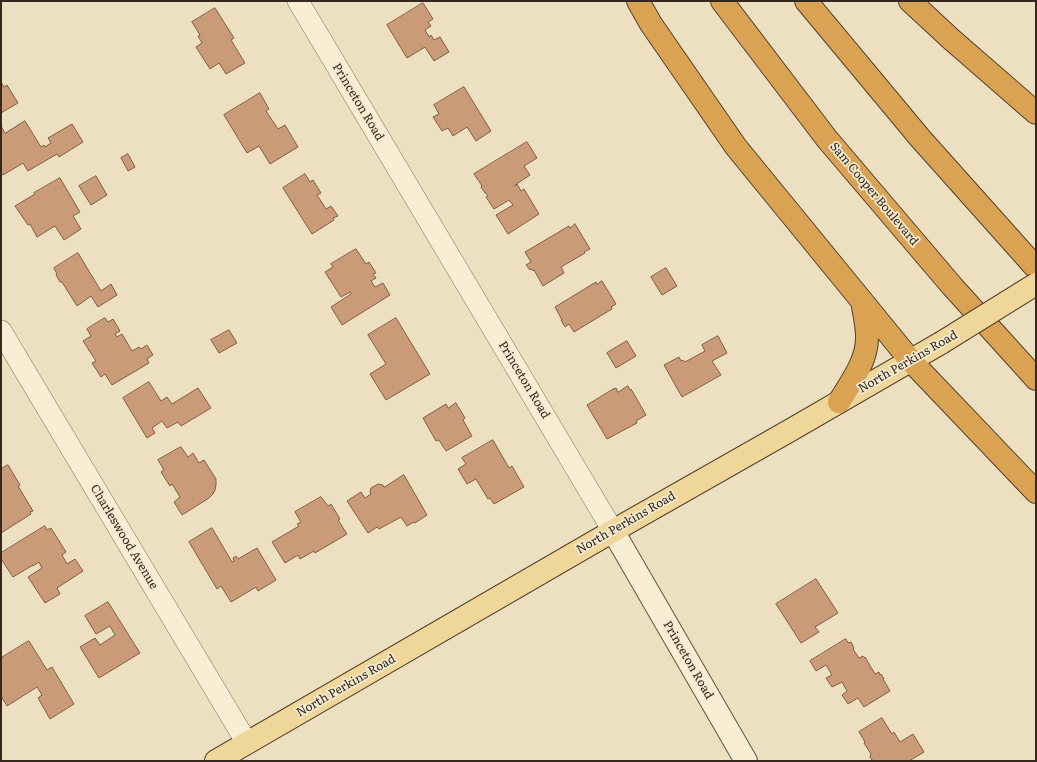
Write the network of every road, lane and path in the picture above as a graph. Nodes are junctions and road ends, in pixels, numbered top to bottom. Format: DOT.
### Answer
graph roads {
  1 [pos="298,1"];
  2 [pos="638,1"];
  3 [pos="722,1"];
  4 [pos="806,1"];
  5 [pos="910,1"];
  6 [pos="1036,113"];
  7 [pos="1032,263"];
  8 [pos="1036,284"];
  9 [pos="862,301"];
  10 [pos="1,331"];
  11 [pos="911,361"];
  12 [pos="1036,379"];
  13 [pos="839,402"];
  14 [pos="1036,492"];
  15 [pos="613,530"];
  16 [pos="246,743"];
  17 [pos="216,761"];
  18 [pos="746,761"];
  1 -- 15 [label="street, Princeton Road"];
  2 -- 9 [label="highway"];
  3 -- 12 [label="highway, Sam Cooper Boulevard"];
  4 -- 7 [label="highway"];
  5 -- 6 [label="highway"];
  8 -- 11 [label="main road, North Perkins Road, bridge"];
  9 -- 11 [label="highway"];
  9 -- 13 [label="highway"];
  10 -- 16 [label="street, Charleswood Avenue"];
  11 -- 13 [label="main road, North Perkins Road"];
  11 -- 14 [label="highway"];
  13 -- 15 [label="main road, North Perkins Road"];
  15 -- 16 [label="main road, North Perkins Road"];
  15 -- 18 [label="street, Princeton Road"];
  16 -- 17 [label="main road, North Perkins Road"];
}
